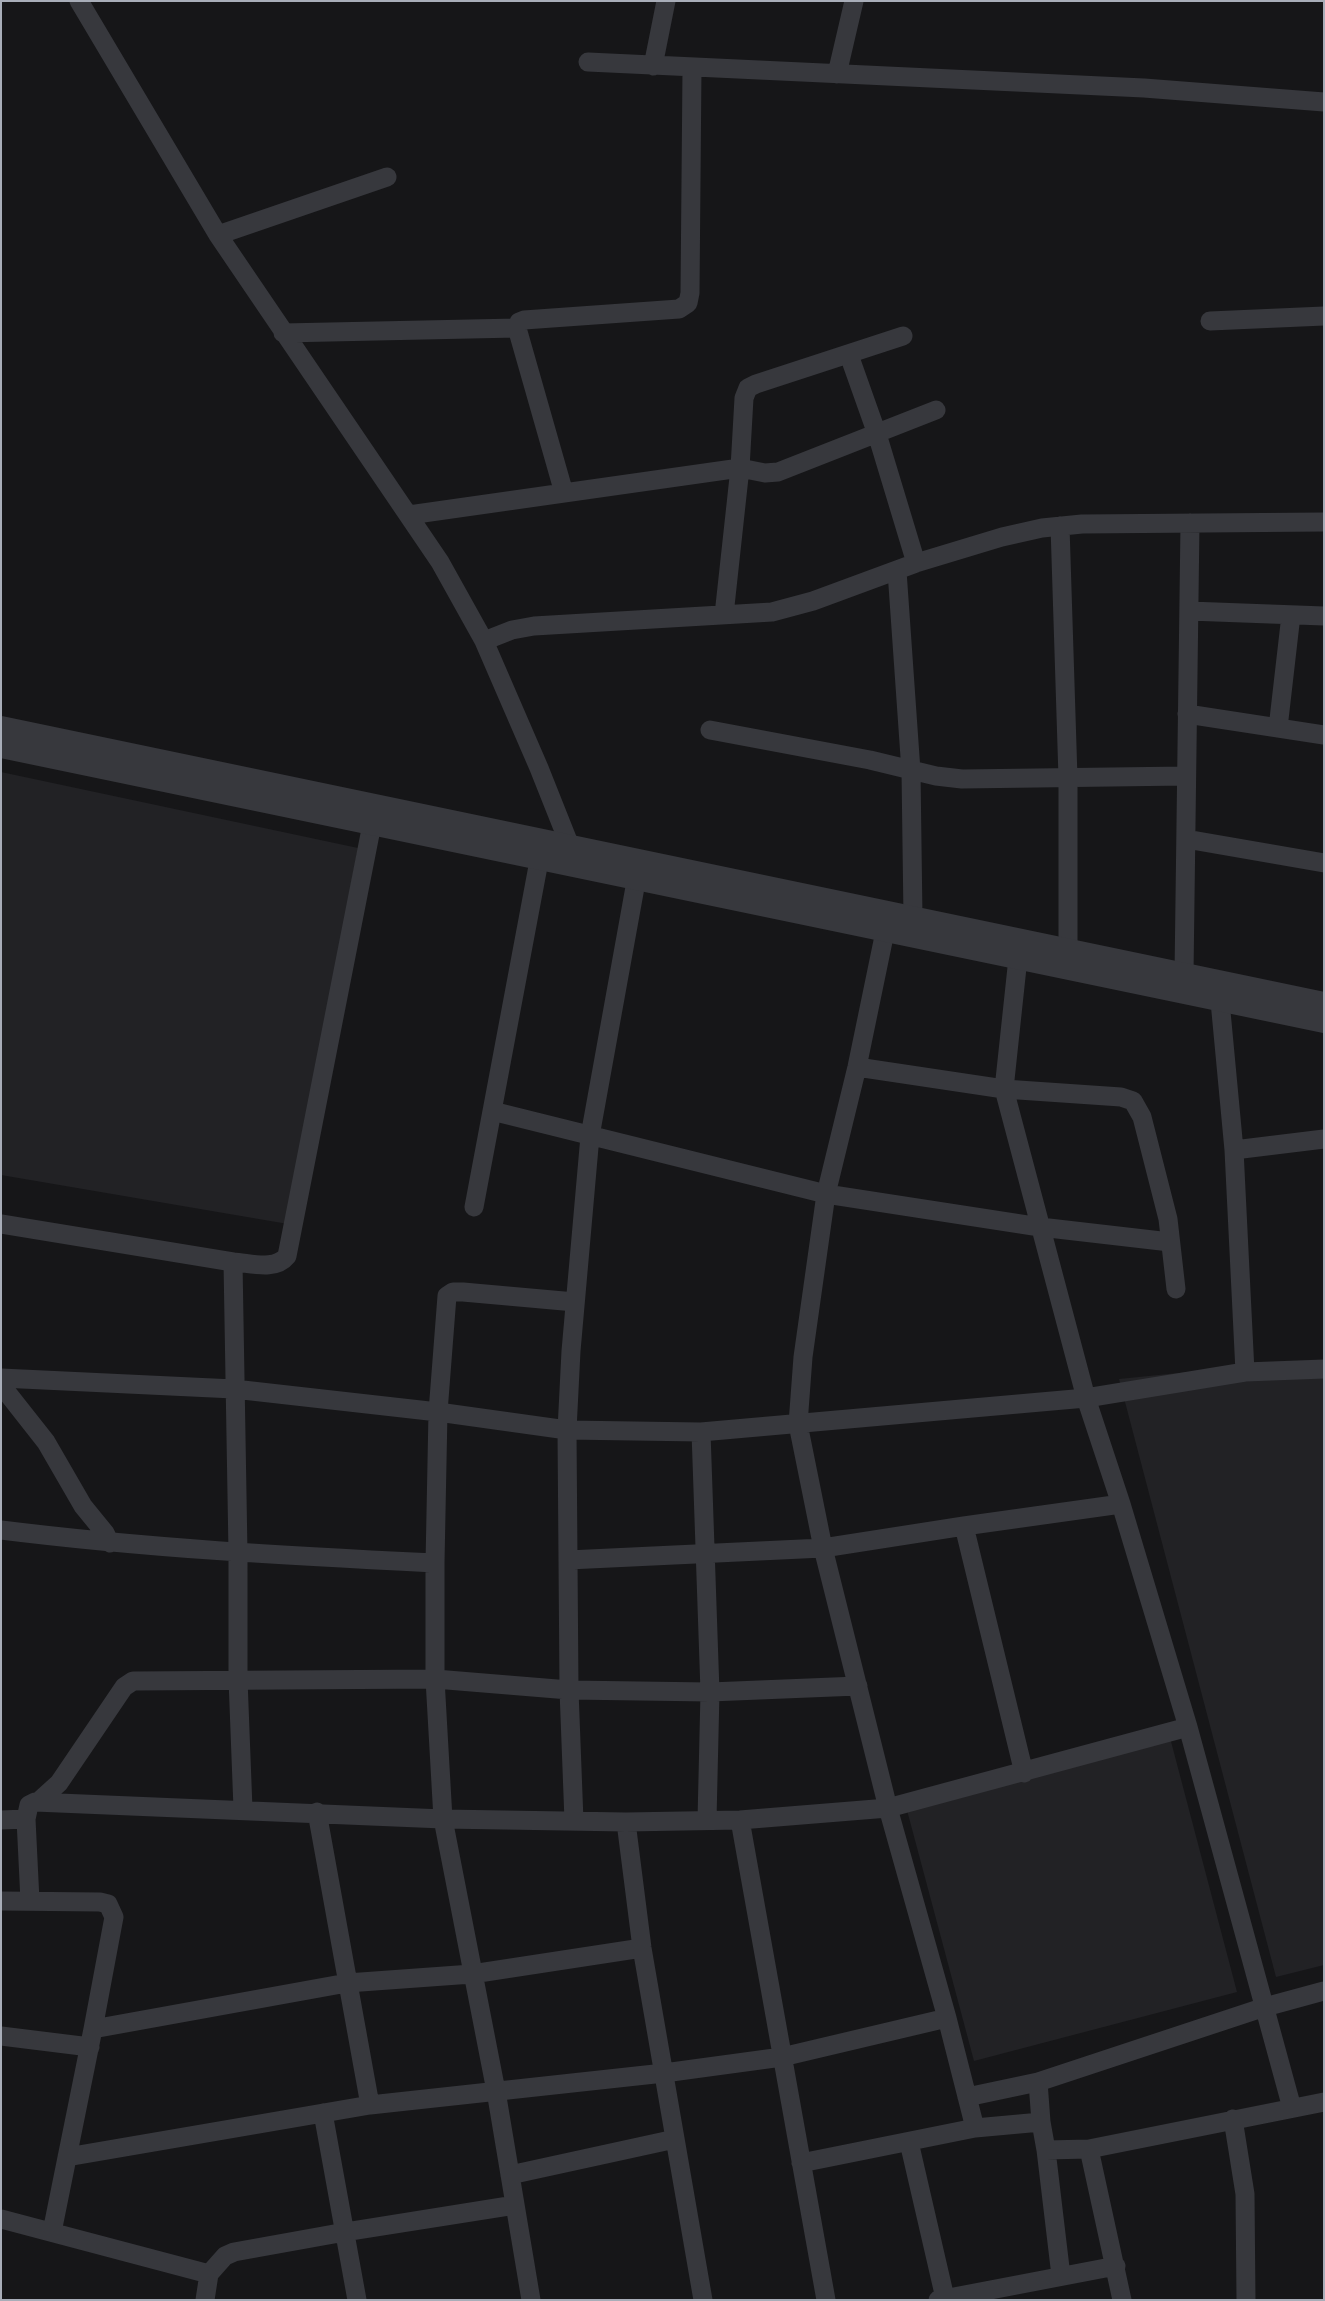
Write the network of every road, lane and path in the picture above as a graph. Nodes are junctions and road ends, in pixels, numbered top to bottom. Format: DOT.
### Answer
graph roads {
  1 [pos="79,1"];
  2 [pos="666,1"];
  3 [pos="854,1"];
  4 [pos="588,62"];
  5 [pos="653,66"];
  6 [pos="692,68"];
  7 [pos="837,74"];
  8 [pos="1324,102"];
  9 [pos="387,177"];
  10 [pos="218,235"];
  11 [pos="1324,316"];
  12 [pos="1210,321"];
  13 [pos="517,328"];
  14 [pos="283,333"];
  15 [pos="904,336"];
  16 [pos="849,355"];
  17 [pos="936,410"];
  18 [pos="877,434"];
  19 [pos="740,468"];
  20 [pos="564,493"];
  21 [pos="409,515"];
  22 [pos="1324,522"];
  23 [pos="1190,523"];
  24 [pos="1060,526"];
  25 [pos="916,564"];
  26 [pos="897,571"];
  27 [pos="1189,611"];
  28 [pos="724,615"];
  29 [pos="1291,615"];
  30 [pos="1324,616"];
  31 [pos="484,641"];
  32 [pos="1187,714"];
  33 [pos="1,727"];
  34 [pos="1278,728"];
  35 [pos="710,730"];
  36 [pos="1324,735"];
  37 [pos="1,748"];
  38 [pos="911,771"];
  39 [pos="1186,776"];
  40 [pos="1068,778"];
  41 [pos="372,824"];
  42 [pos="1186,839"];
  43 [pos="570,846"];
  44 [pos="541,850"];
  45 [pos="1324,863"];
  46 [pos="638,869"];
  47 [pos="913,918"];
  48 [pos="887,922"];
  49 [pos="1068,949"];
  50 [pos="1018,958"];
  51 [pos="1184,974"];
  52 [pos="1220,1001"];
  53 [pos="1324,1003"];
  54 [pos="1324,1022"];
  55 [pos="857,1067"];
  56 [pos="1004,1089"];
  57 [pos="492,1111"];
  58 [pos="590,1136"];
  59 [pos="1324,1139"];
  60 [pos="1234,1150"];
  61 [pos="826,1194"];
  62 [pos="474,1207"];
  63 [pos="1,1224"];
  64 [pos="1040,1227"];
  65 [pos="1170,1242"];
  66 [pos="233,1262"];
  67 [pos="1176,1289"];
  68 [pos="575,1302"];
  69 [pos="1324,1369"];
  70 [pos="1245,1372"];
  71 [pos="1,1378"];
  72 [pos="1,1385"];
  73 [pos="234,1389"];
  74 [pos="1086,1398"];
  75 [pos="438,1412"];
  76 [pos="798,1424"];
  77 [pos="567,1430"];
  78 [pos="701,1432"];
  79 [pos="1121,1504"];
  80 [pos="964,1526"];
  81 [pos="1,1530"];
  82 [pos="110,1543"];
  83 [pos="824,1548"];
  84 [pos="705,1552"];
  85 [pos="238,1553"];
  86 [pos="568,1560"];
  87 [pos="435,1562"];
  88 [pos="238,1679"];
  89 [pos="436,1679"];
  90 [pos="858,1686"];
  91 [pos="569,1690"];
  92 [pos="710,1692"];
  93 [pos="1188,1727"];
  94 [pos="1024,1773"];
  95 [pos="38,1802"];
  96 [pos="888,1808"];
  97 [pos="244,1809"];
  98 [pos="317,1812"];
  99 [pos="26,1819"];
  100 [pos="443,1819"];
  101 [pos="1,1820"];
  102 [pos="707,1820"];
  103 [pos="740,1820"];
  104 [pos="574,1821"];
  105 [pos="626,1822"];
  106 [pos="1,1901"];
  107 [pos="30,1901"];
  108 [pos="642,1948"];
  109 [pos="472,1974"];
  110 [pos="347,1983"];
  111 [pos="1324,1991"];
  112 [pos="1264,2006"];
  113 [pos="947,2018"];
  114 [pos="1,2036"];
  115 [pos="92,2038"];
  116 [pos="782,2057"];
  117 [pos="664,2073"];
  118 [pos="1038,2082"];
  119 [pos="496,2091"];
  120 [pos="967,2097"];
  121 [pos="1324,2102"];
  122 [pos="370,2105"];
  123 [pos="1292,2108"];
  124 [pos="323,2113"];
  125 [pos="1233,2119"];
  126 [pos="1041,2122"];
  127 [pos="975,2128"];
  128 [pos="675,2139"];
  129 [pos="908,2142"];
  130 [pos="1089,2149"];
  131 [pos="1046,2150"];
  132 [pos="67,2157"];
  133 [pos="801,2163"];
  134 [pos="510,2175"];
  135 [pos="515,2205"];
  136 [pos="1,2218"];
  137 [pos="52,2232"];
  138 [pos="344,2232"];
  139 [pos="1116,2266"];
  140 [pos="209,2274"];
  141 [pos="1061,2276"];
  142 [pos="990,2295"];
  143 [pos="941,2299"];
  144 [pos="205,2300"];
  145 [pos="356,2300"];
  146 [pos="531,2300"];
  147 [pos="703,2300"];
  148 [pos="826,2300"];
  149 [pos="1122,2300"];
  150 [pos="1246,2300"];
  1 -- 10 [label="street"];
  2 -- 5 [label="street"];
  3 -- 7 [label="street"];
  4 -- 5 [label="street"];
  5 -- 6 [label="street"];
  6 -- 7 [label="street"];
  6 -- 13 [label="street"];
  7 -- 8 [label="street"];
  9 -- 10 [label="street"];
  10 -- 14 [label="street"];
  11 -- 12 [label="street"];
  13 -- 14 [label="street"];
  13 -- 20 [label="street"];
  14 -- 21 [label="street"];
  15 -- 16 [label="street"];
  16 -- 18 [label="street"];
  16 -- 19 [label="street"];
  17 -- 18 [label="street"];
  18 -- 19 [label="street"];
  18 -- 25 [label="street"];
  19 -- 20 [label="street"];
  19 -- 28 [label="street"];
  20 -- 21 [label="street"];
  21 -- 31 [label="street"];
  22 -- 23 [label="street"];
  23 -- 24 [label="street"];
  23 -- 27 [label="street"];
  24 -- 25 [label="street"];
  24 -- 40 [label="street"];
  25 -- 26 [label="street"];
  26 -- 28 [label="street"];
  26 -- 38 [label="street"];
  27 -- 29 [label="street"];
  27 -- 32 [label="street"];
  28 -- 31 [label="street"];
  29 -- 30 [label="street"];
  29 -- 34 [label="street"];
  31 -- 43 [label="street"];
  32 -- 34 [label="street"];
  32 -- 39 [label="street"];
  33 -- 44 [label="street"];
  34 -- 36 [label="street"];
  35 -- 38 [label="street"];
  37 -- 41 [label="street"];
  38 -- 40 [label="street"];
  38 -- 47 [label="street"];
  39 -- 40 [label="street"];
  39 -- 42 [label="street"];
  40 -- 49 [label="street"];
  41 -- 44 [label="street"];
  41 -- 66 [label="street"];
  42 -- 45 [label="street"];
  42 -- 51 [label="street"];
  43 -- 44 [label="street"];
  43 -- 46 [label="street"];
  44 -- 46 [label="street"];
  44 -- 57 [label="street"];
  46 -- 48 [label="street"];
  46 -- 58 [label="street"];
  47 -- 48 [label="street"];
  47 -- 49 [label="street"];
  48 -- 50 [label="street"];
  48 -- 55 [label="street"];
  49 -- 51 [label="street"];
  50 -- 52 [label="street"];
  50 -- 56 [label="street"];
  51 -- 53 [label="street"];
  52 -- 54 [label="street"];
  52 -- 60 [label="street"];
  55 -- 56 [label="street"];
  55 -- 61 [label="street"];
  56 -- 64 [label="street"];
  56 -- 65 [label="street"];
  57 -- 58 [label="street"];
  57 -- 62 [label="street"];
  58 -- 61 [label="street"];
  58 -- 68 [label="street"];
  59 -- 60 [label="street"];
  60 -- 70 [label="street"];
  61 -- 64 [label="street"];
  61 -- 76 [label="street"];
  63 -- 66 [label="street"];
  64 -- 65 [label="street"];
  64 -- 74 [label="street"];
  65 -- 67 [label="street"];
  66 -- 73 [label="street"];
  68 -- 75 [label="street"];
  68 -- 77 [label="street"];
  69 -- 70 [label="street"];
  70 -- 74 [label="street"];
  71 -- 73 [label="street"];
  72 -- 82 [label="street"];
  73 -- 75 [label="street"];
  73 -- 85 [label="street"];
  74 -- 76 [label="street"];
  74 -- 79 [label="street"];
  75 -- 77 [label="street"];
  75 -- 87 [label="street"];
  76 -- 78 [label="street"];
  76 -- 83 [label="street"];
  77 -- 78 [label="street"];
  77 -- 86 [label="street"];
  78 -- 84 [label="street"];
  79 -- 80 [label="street"];
  79 -- 93 [label="street"];
  80 -- 83 [label="street"];
  80 -- 94 [label="street"];
  81 -- 82 [label="street"];
  82 -- 85 [label="street"];
  83 -- 84 [label="street"];
  83 -- 90 [label="street"];
  84 -- 86 [label="street"];
  84 -- 92 [label="street"];
  85 -- 87 [label="street"];
  85 -- 88 [label="street"];
  86 -- 91 [label="street"];
  87 -- 89 [label="street"];
  88 -- 89 [label="street"];
  88 -- 95 [label="street"];
  88 -- 97 [label="street"];
  89 -- 91 [label="street"];
  89 -- 100 [label="street"];
  90 -- 92 [label="street"];
  90 -- 96 [label="street"];
  91 -- 92 [label="street"];
  91 -- 104 [label="street"];
  92 -- 102 [label="street"];
  93 -- 94 [label="street"];
  93 -- 112 [label="street"];
  94 -- 96 [label="street"];
  95 -- 97 [label="street"];
  95 -- 99 [label="street"];
  96 -- 103 [label="street"];
  96 -- 113 [label="street"];
  97 -- 98 [label="street"];
  98 -- 100 [label="street"];
  98 -- 110 [label="street"];
  99 -- 101 [label="street"];
  99 -- 107 [label="street"];
  100 -- 104 [label="street"];
  100 -- 109 [label="street"];
  102 -- 103 [label="street"];
  102 -- 105 [label="street"];
  103 -- 116 [label="street"];
  104 -- 105 [label="street"];
  105 -- 108 [label="street"];
  106 -- 107 [label="street"];
  107 -- 115 [label="street"];
  108 -- 109 [label="street"];
  108 -- 117 [label="street"];
  109 -- 110 [label="street"];
  109 -- 119 [label="street"];
  110 -- 115 [label="street"];
  110 -- 122 [label="street"];
  111 -- 112 [label="street"];
  112 -- 118 [label="street"];
  112 -- 123 [label="street"];
  113 -- 116 [label="street"];
  113 -- 120 [label="street"];
  114 -- 115 [label="street"];
  115 -- 132 [label="street"];
  116 -- 117 [label="street"];
  116 -- 133 [label="street"];
  117 -- 119 [label="street"];
  117 -- 128 [label="street"];
  118 -- 120 [label="street"];
  118 -- 126 [label="street"];
  119 -- 122 [label="street"];
  119 -- 134 [label="street"];
  120 -- 127 [label="street"];
  121 -- 123 [label="street"];
  122 -- 124 [label="street"];
  123 -- 125 [label="street"];
  124 -- 132 [label="street"];
  124 -- 138 [label="street"];
  125 -- 130 [label="street"];
  125 -- 150 [label="street"];
  126 -- 127 [label="street"];
  126 -- 131 [label="street"];
  127 -- 129 [label="street"];
  128 -- 134 [label="street"];
  128 -- 147 [label="street"];
  129 -- 133 [label="street"];
  129 -- 143 [label="street"];
  130 -- 131 [label="street"];
  130 -- 139 [label="street"];
  131 -- 141 [label="street"];
  132 -- 137 [label="street"];
  133 -- 148 [label="street"];
  134 -- 135 [label="street"];
  135 -- 138 [label="street"];
  135 -- 146 [label="street"];
  136 -- 137 [label="street"];
  137 -- 140 [label="street"];
  138 -- 140 [label="street"];
  138 -- 145 [label="street"];
  139 -- 141 [label="street"];
  139 -- 149 [label="street"];
  140 -- 144 [label="street"];
  141 -- 142 [label="street"];
  142 -- 143 [label="street"];
}
